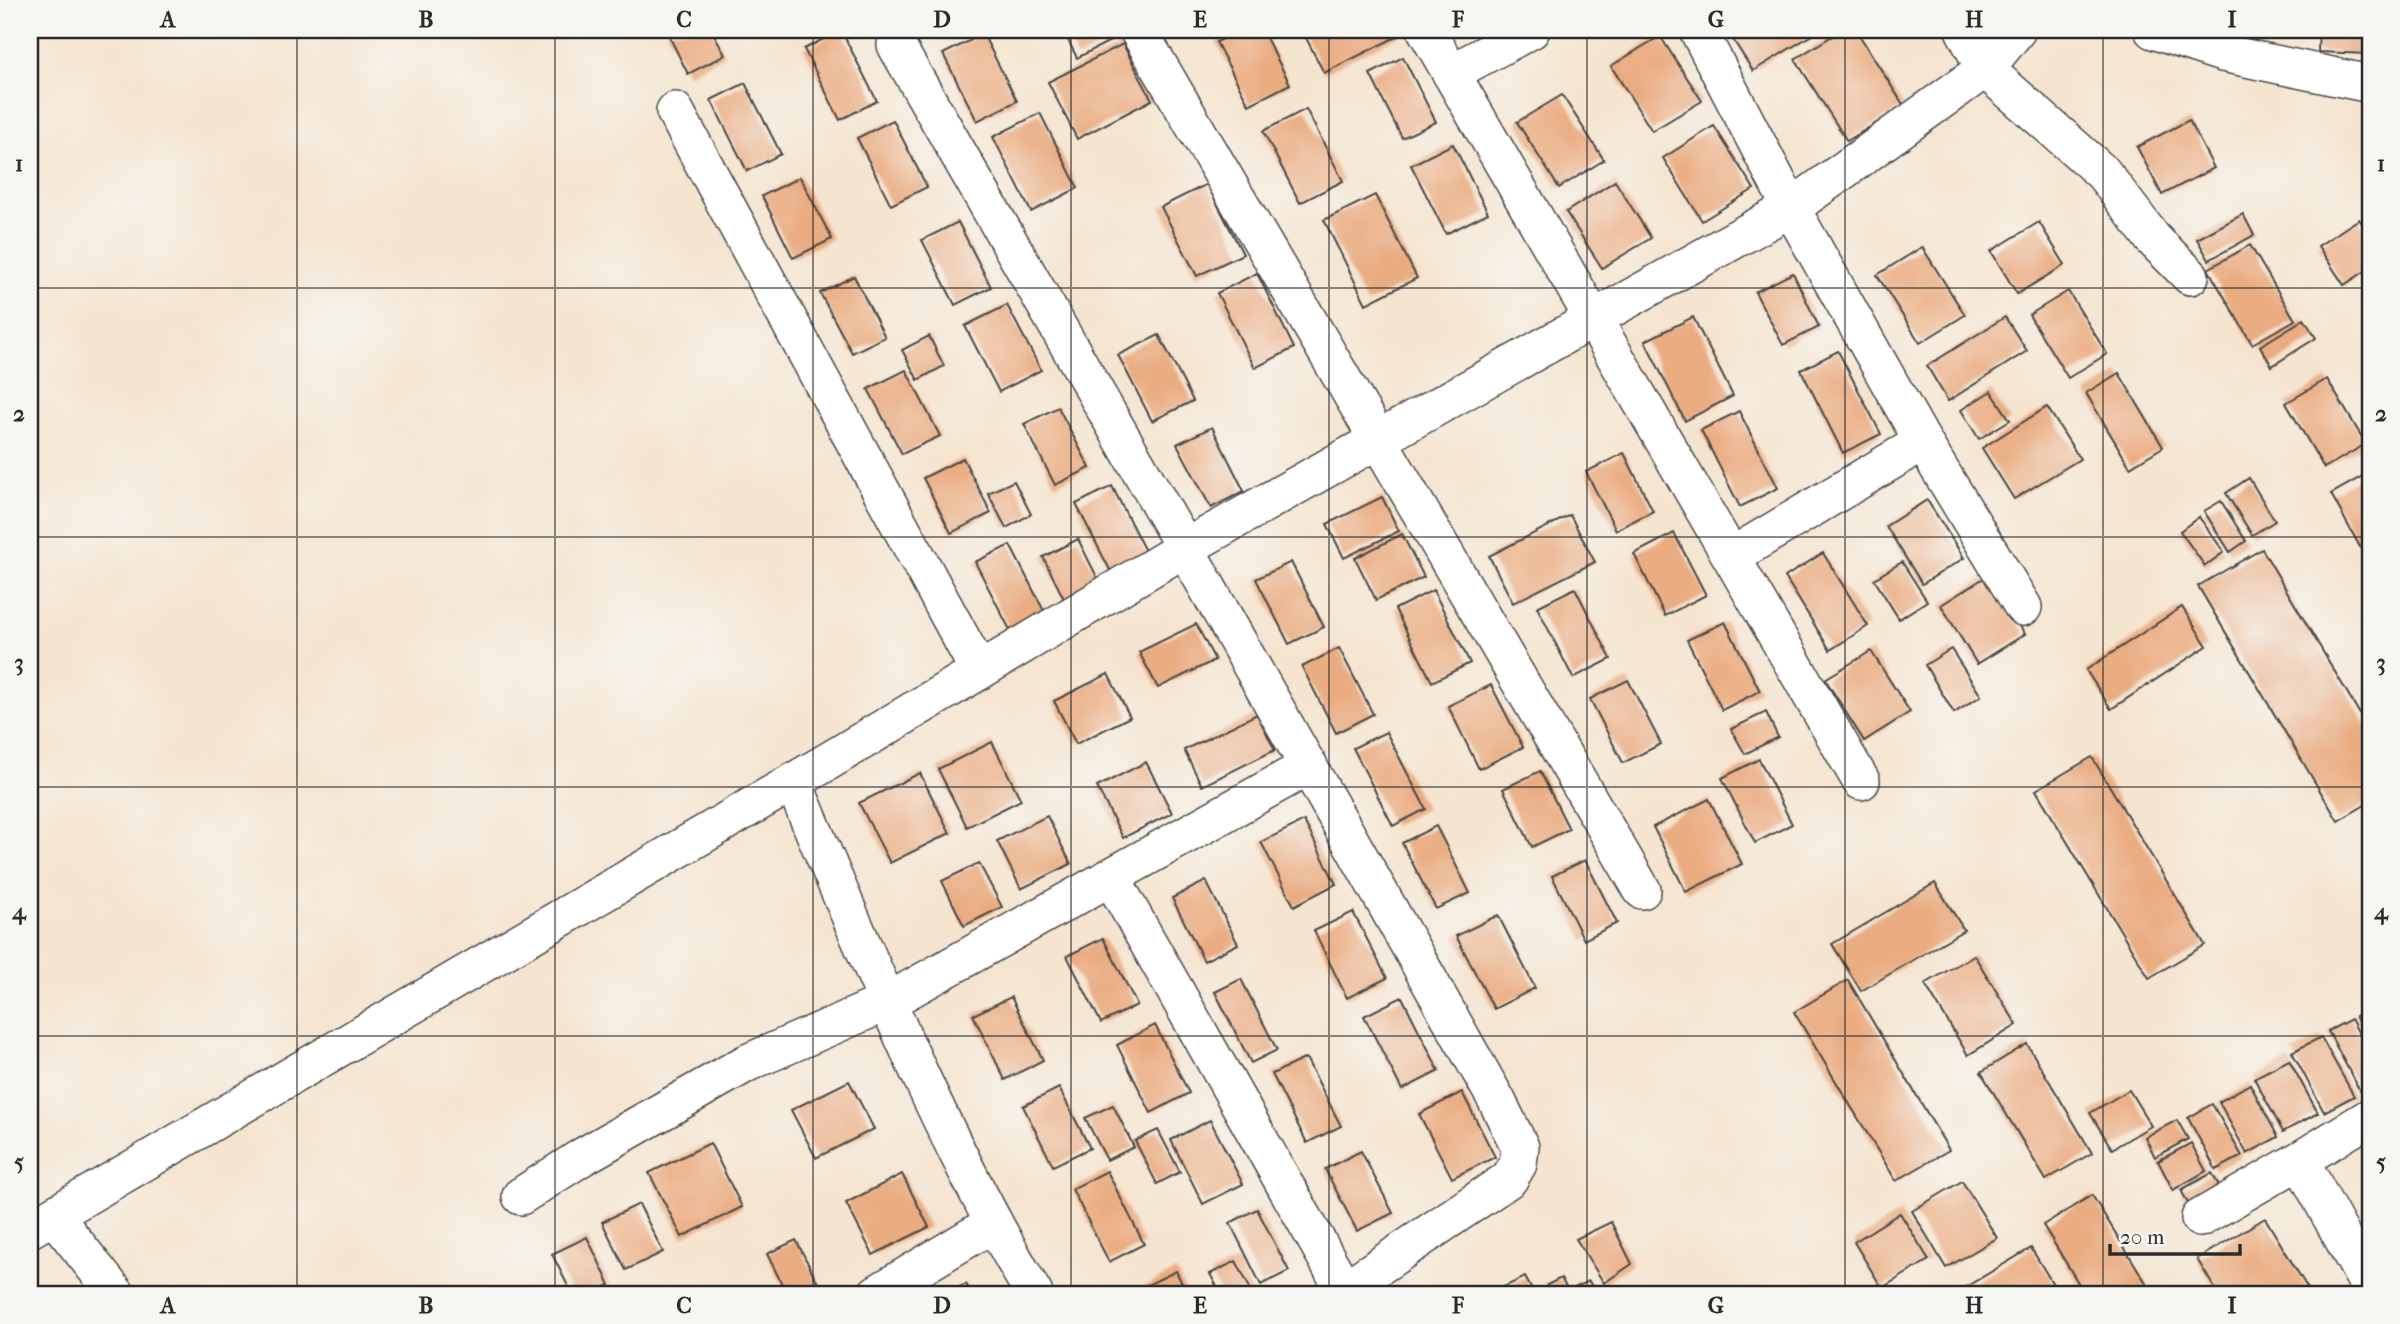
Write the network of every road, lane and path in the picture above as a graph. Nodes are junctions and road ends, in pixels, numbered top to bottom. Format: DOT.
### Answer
graph roads {
  1 [pos="1138,30"];
  2 [pos="1426,30"];
  3 [pos="1531,30"];
  4 [pos="1698,30"];
  5 [pos="1964,30"];
  6 [pos="2017,30"];
  7 [pos="2153,30"];
  8 [pos="896,45"];
  9 [pos="1986,69"];
  10 [pos="1451,73"];
  11 [pos="2370,84"];
  12 [pos="675,111"];
  13 [pos="1791,208"];
  14 [pos="2190,276"];
  15 [pos="1594,319"];
  16 [pos="1378,440"];
  17 [pos="1923,442"];
  18 [pos="1185,548"];
  19 [pos="1732,556"];
  20 [pos="2023,607"];
  21 [pos="979,671"];
  22 [pos="1309,766"];
  23 [pos="1861,781"];
  24 [pos="793,782"];
  25 [pos="1111,877"];
  26 [pos="1642,890"];
  27 [pos="887,1002"];
  28 [pos="2370,1117"];
  29 [pos="2300,1160"];
  30 [pos="521,1196"];
  31 [pos="2200,1218"];
  32 [pos="42,1222"];
  33 [pos="992,1223"];
  34 [pos="2370,1288"];
  35 [pos="1342,1293"];
  36 [pos="116,1294"];
  37 [pos="876,1294"];
  38 [pos="1034,1294"];
  1 -- 16 [label="street"];
  2 -- 10 [label="street"];
  3 -- 10 [label="street"];
  4 -- 13 [label="street"];
  5 -- 9 [label="street"];
  6 -- 9 [label="street"];
  7 -- 11 [label="street"];
  8 -- 18 [label="street"];
  9 -- 13 [label="street"];
  9 -- 14 [label="street"];
  10 -- 15 [label="street"];
  12 -- 21 [label="street"];
  13 -- 15 [label="street"];
  13 -- 17 [label="street"];
  15 -- 16 [label="street"];
  15 -- 19 [label="street"];
  16 -- 18 [label="street"];
  16 -- 26 [label="street"];
  17 -- 19 [label="street"];
  17 -- 20 [label="street"];
  18 -- 21 [label="street"];
  18 -- 22 [label="street"];
  19 -- 23 [label="street"];
  21 -- 24 [label="street"];
  22 -- 25 [label="street"];
  22 -- 35 [label="street"];
  24 -- 27 [label="street"];
  24 -- 32 [label="street"];
  25 -- 27 [label="street"];
  25 -- 35 [label="street"];
  27 -- 30 [label="street"];
  27 -- 33 [label="street"];
  28 -- 29 [label="street"];
  29 -- 31 [label="street"];
  29 -- 34 [label="street"];
  32 -- 36 [label="street"];
  33 -- 37 [label="street"];
  33 -- 38 [label="street"];
}
